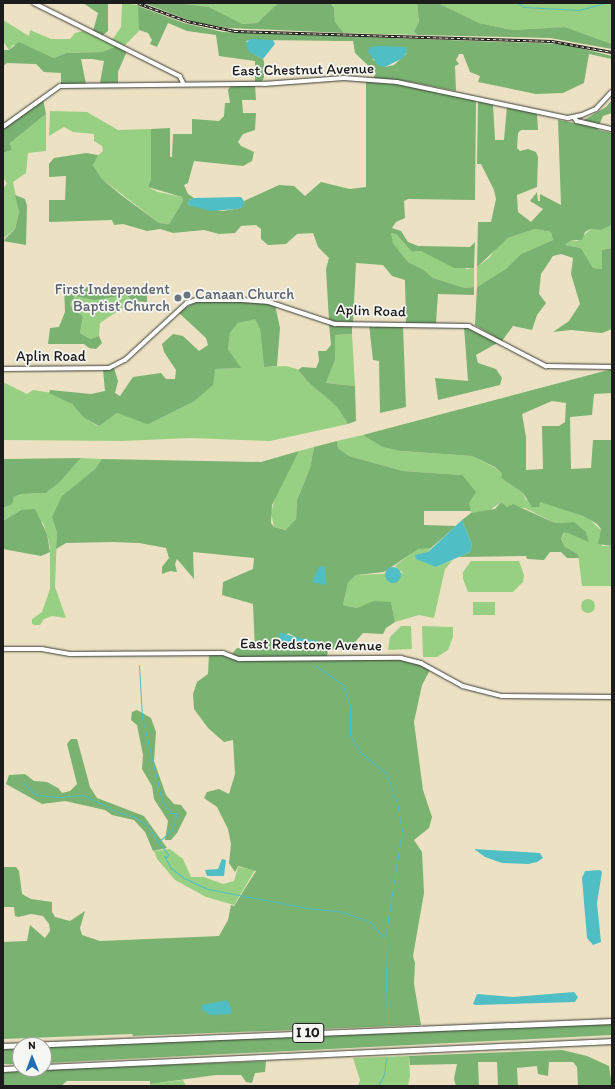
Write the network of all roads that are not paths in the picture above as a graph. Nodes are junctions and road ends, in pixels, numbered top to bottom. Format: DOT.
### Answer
graph roads {
  1 [pos="34,3"];
  2 [pos="184,84"];
  3 [pos="612,92"];
  4 [pos="574,117"];
  5 [pos="3,127"];
  6 [pos="612,129"];
  7 [pos="612,367"];
  8 [pos="3,369"];
  9 [pos="3,649"];
  10 [pos="612,697"];
  11 [pos="612,1021"];
  12 [pos="612,1041"];
  13 [pos="3,1046"];
  14 [pos="52,1067"];
  1 -- 2 [label="street"];
  2 -- 4 [label="street, East Chestnut Avenue"];
  2 -- 5 [label="street, East Chestnut Avenue"];
  3 -- 4 [label="street"];
  4 -- 6 [label="street, East Chestnut Avenue"];
  7 -- 8 [label="street, Aplin Road"];
  9 -- 10 [label="street, East Redstone Avenue"];
  11 -- 13 [label="highway, I 10"];
  12 -- 14 [label="highway, I 10"];
}
